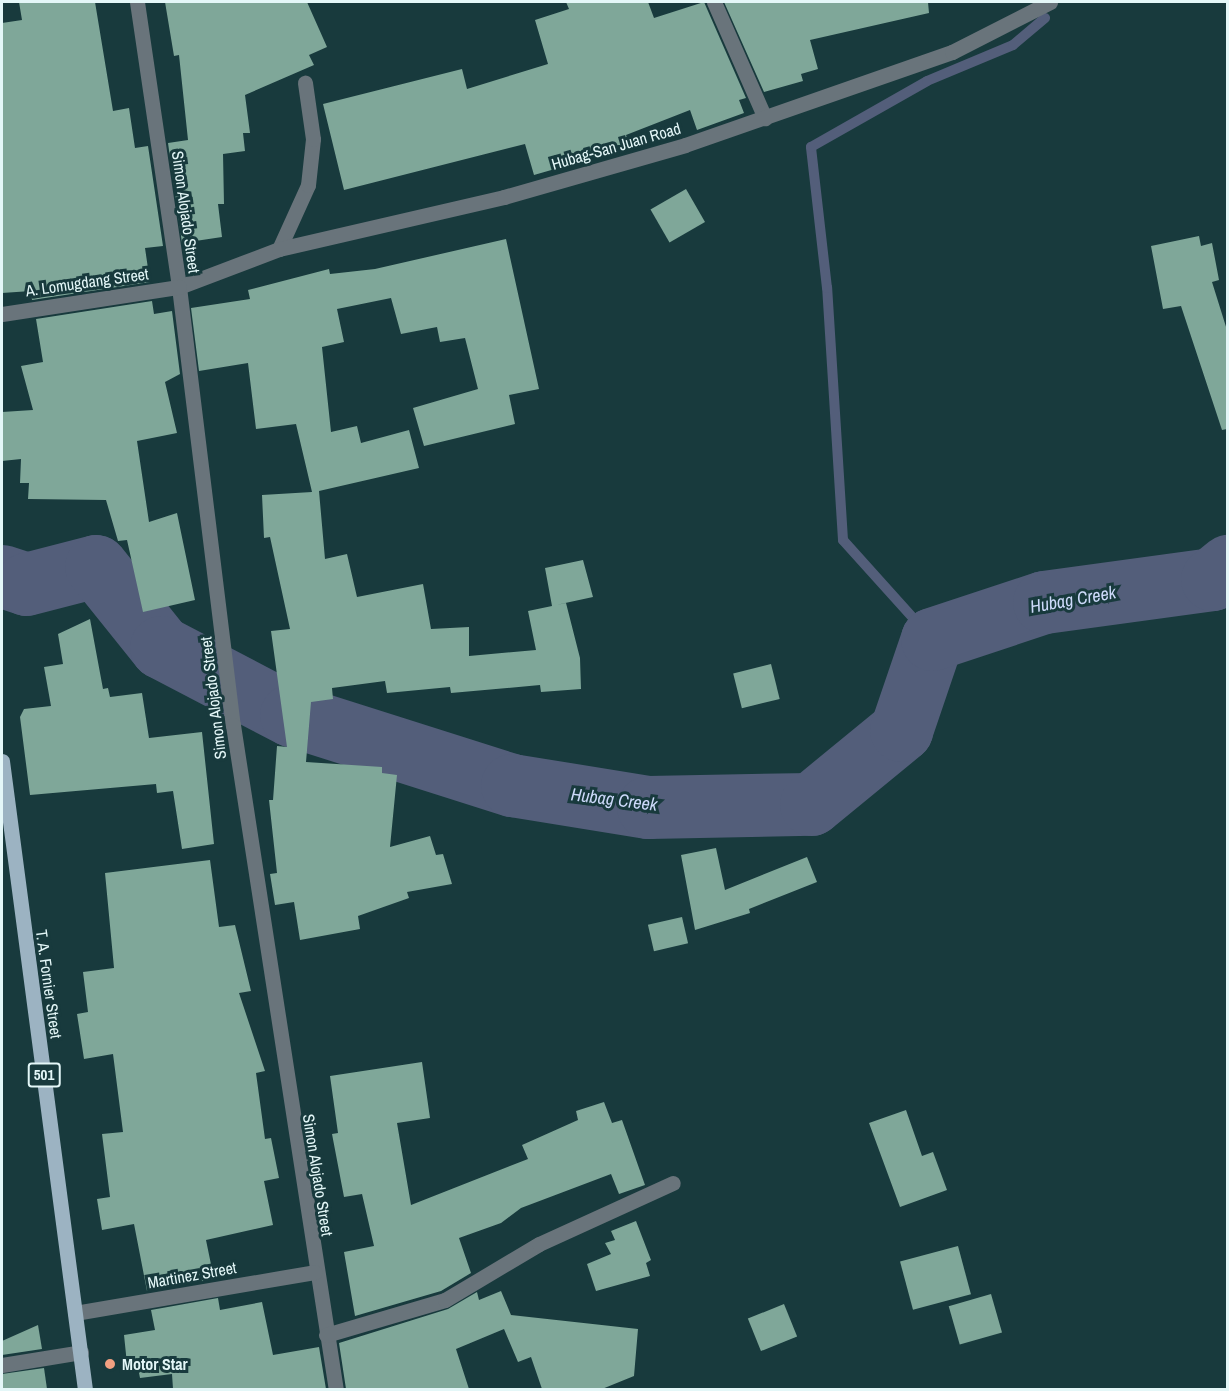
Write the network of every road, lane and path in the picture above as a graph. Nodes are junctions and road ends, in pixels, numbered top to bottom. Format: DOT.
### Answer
graph roads {
  1 [pos="137,2"];
  2 [pos="714,2"];
  3 [pos="1050,2"];
  4 [pos="305,83"];
  5 [pos="765,118"];
  6 [pos="279,249"];
  7 [pos="179,287"];
  8 [pos="2,314"];
  9 [pos="2,761"];
  10 [pos="673,1183"];
  11 [pos="315,1272"];
  12 [pos="75,1313"];
  13 [pos="326,1335"];
  14 [pos="81,1352"];
  15 [pos="2,1365"];
  16 [pos="85,1389"];
  17 [pos="336,1389"];
  1 -- 7 [label="street, Simon Alojado Street"];
  2 -- 5 [label="street"];
  3 -- 5 [label="street, Hubag-San Juan Road"];
  4 -- 6 [label="street"];
  5 -- 6 [label="street, Hubag-San Juan Road"];
  6 -- 7 [label="street, Hubag-San Juan Road"];
  7 -- 8 [label="street, A. Lomugdang Street"];
  7 -- 11 [label="street, Simon Alojado Street"];
  9 -- 12 [label="main road, T. A. Fornier Street / 501"];
  10 -- 13 [label="street"];
  11 -- 12 [label="street, Martinez Street"];
  11 -- 13 [label="street, Simon Alojado Street"];
  12 -- 14 [label="main road, T. A. Fornier Street / 501"];
  13 -- 17 [label="street, Simon Alojado Street"];
  14 -- 15 [label="street"];
  14 -- 16 [label="main road, T. A. Fornier Street / 501"];
}
